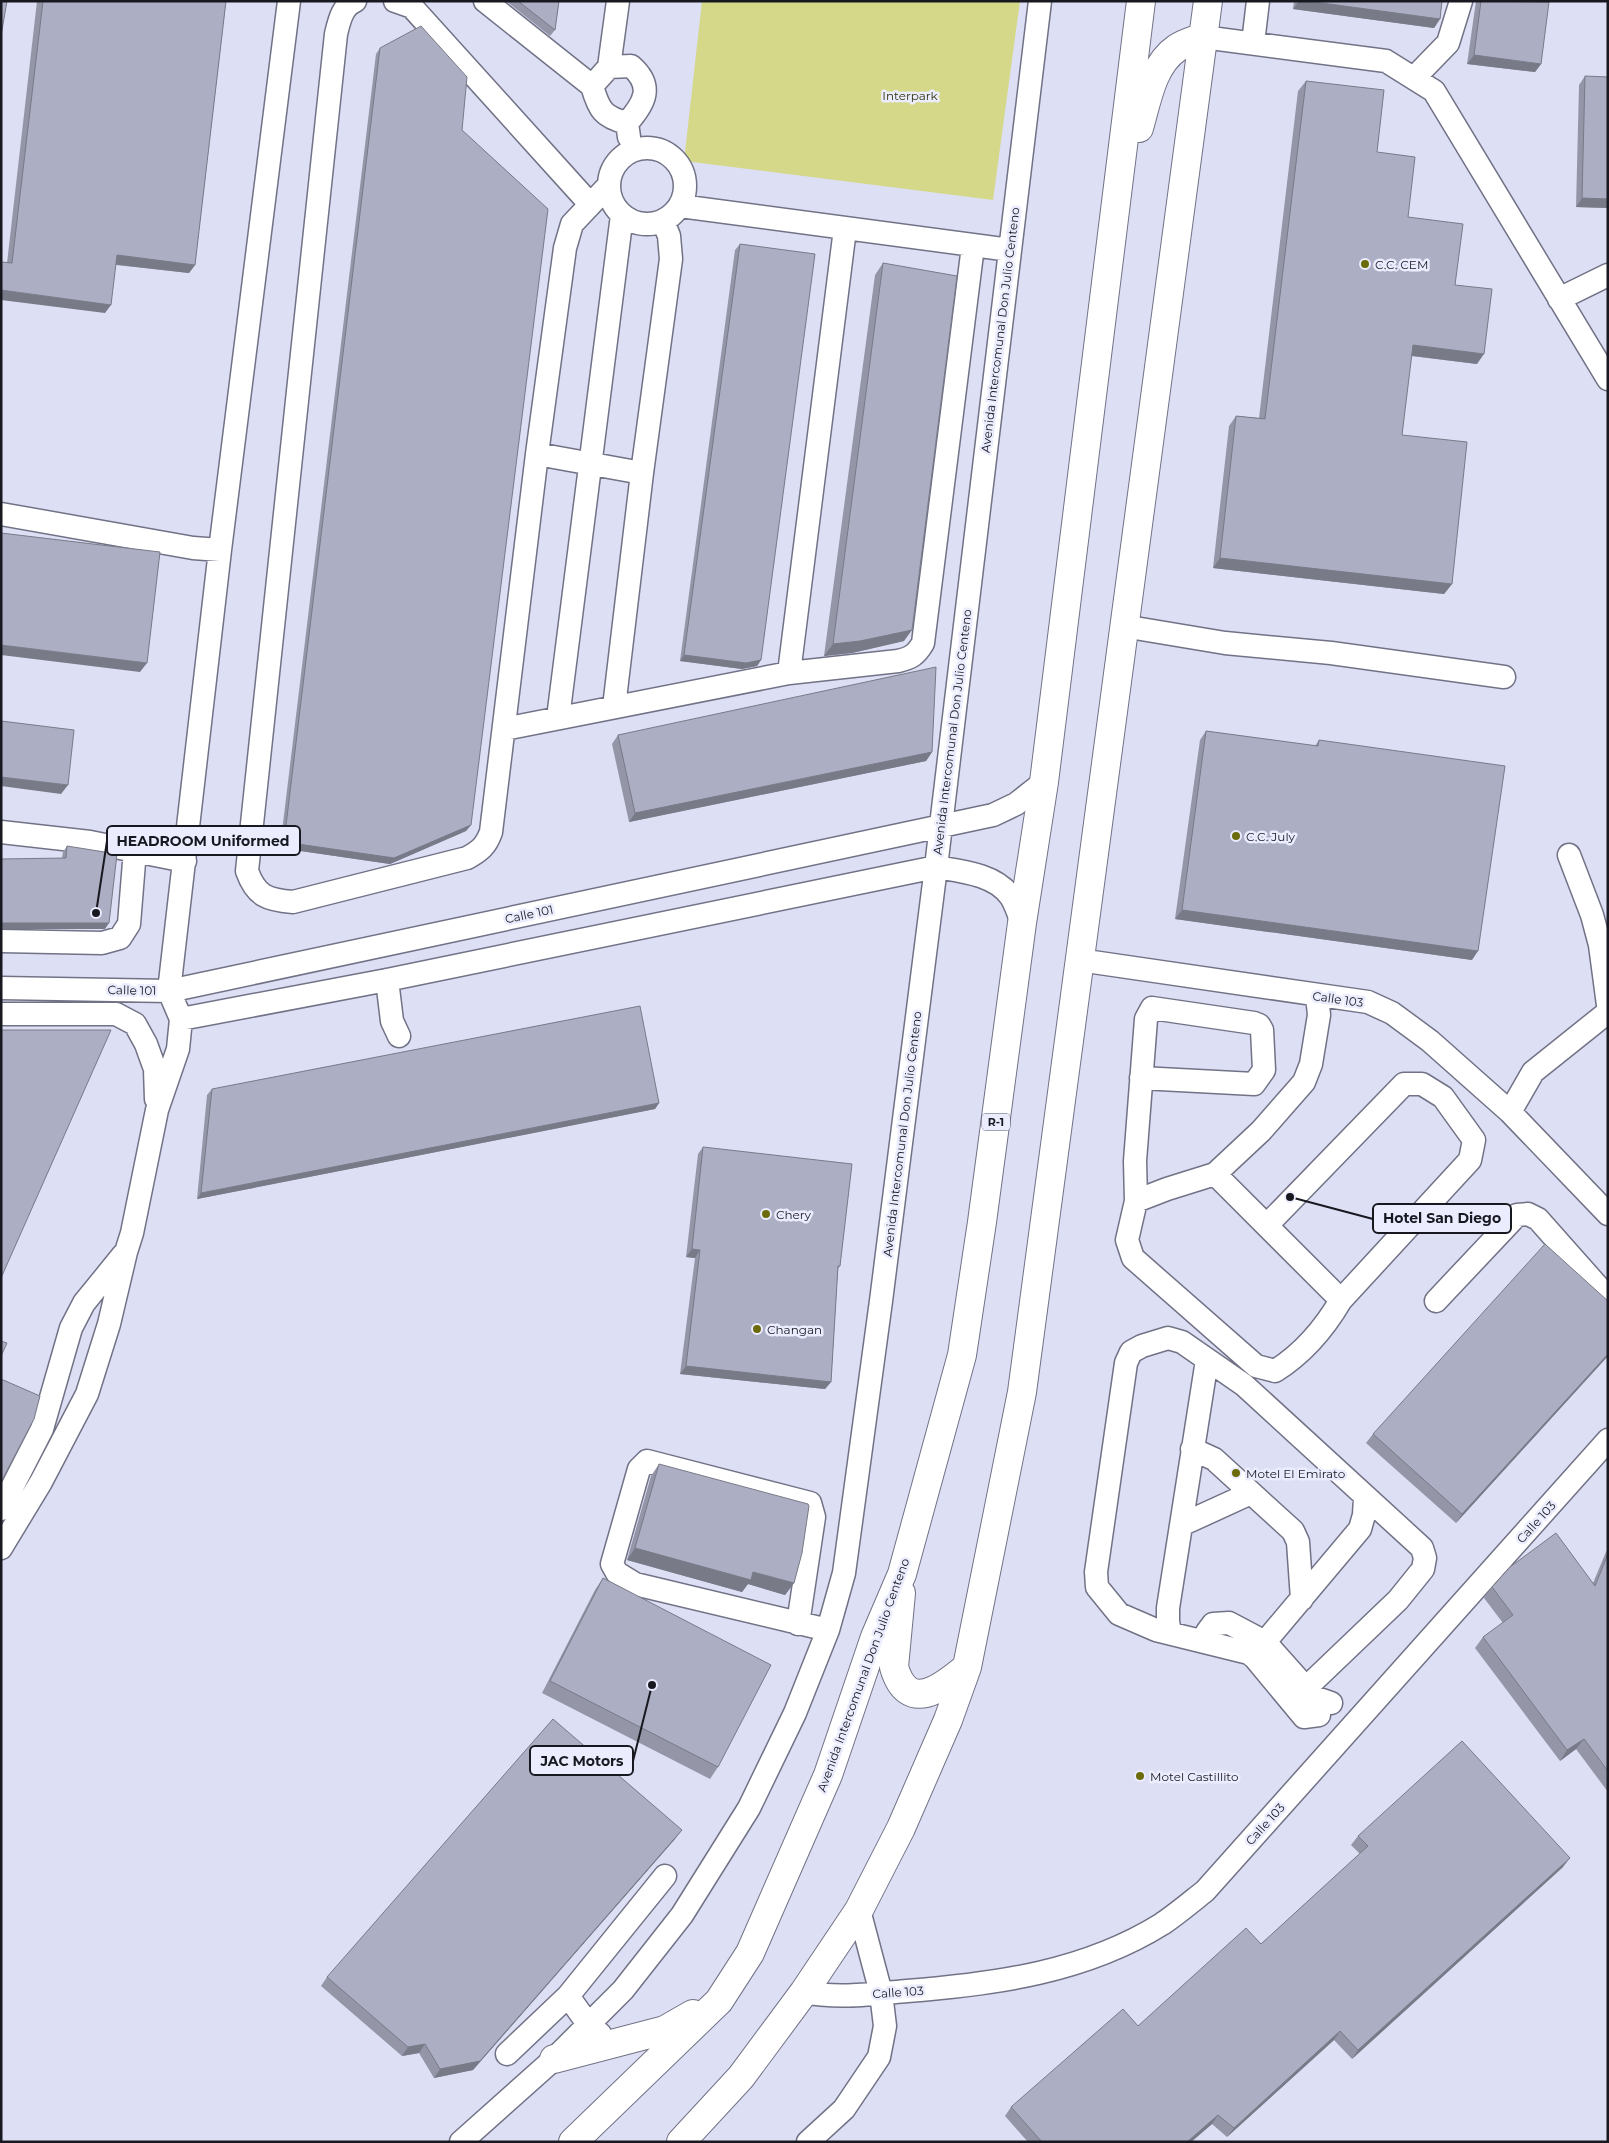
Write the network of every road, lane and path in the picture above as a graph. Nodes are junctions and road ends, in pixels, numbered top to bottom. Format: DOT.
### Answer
graph roads {
  1 [pos="289,1"];
  2 [pos="354,1"];
  3 [pos="395,1"];
  4 [pos="486,1"];
  5 [pos="618,1"];
  6 [pos="1040,1"];
  7 [pos="1141,1"];
  8 [pos="1208,1"];
  9 [pos="1258,1"];
  10 [pos="1461,1"];
  11 [pos="1203,37"];
  12 [pos="1253,43"];
  13 [pos="609,66"];
  14 [pos="1414,78"];
  15 [pos="592,86"];
  16 [pos="628,123"];
  17 [pos="631,151"];
  18 [pos="608,186"];
  19 [pos="590,204"];
  20 [pos="1115,210"];
  21 [pos="671,213"];
  22 [pos="622,215"];
  23 [pos="846,228"];
  24 [pos="973,246"];
  25 [pos="1010,250"];
  26 [pos="1608,275"];
  27 [pos="1559,299"];
  28 [pos="1608,379"];
  29 [pos="537,454"];
  30 [pos="590,463"];
  31 [pos="642,473"];
  32 [pos="1,514"];
  33 [pos="220,550"];
  34 [pos="1123,626"];
  35 [pos="789,673"];
  36 [pos="1504,677"];
  37 [pos="614,707"];
  38 [pos="558,718"];
  39 [pos="504,729"];
  40 [pos="1044,782"];
  41 [pos="940,826"];
  42 [pos="1,832"];
  43 [pos="135,850"];
  44 [pos="1569,855"];
  45 [pos="185,861"];
  46 [pos="936,867"];
  47 [pos="1022,923"];
  48 [pos="1,941"];
  49 [pos="1079,960"];
  50 [pos="387,980"];
  51 [pos="1,988"];
  52 [pos="169,991"];
  53 [pos="1317,996"];
  54 [pos="1608,1005"];
  55 [pos="1608,1012"];
  56 [pos="1,1014"];
  57 [pos="181,1019"];
  58 [pos="399,1036"];
  59 [pos="1141,1078"];
  60 [pos="157,1110"];
  61 [pos="1510,1112"];
  62 [pos="1214,1174"];
  63 [pos="1136,1201"];
  64 [pos="1608,1214"];
  65 [pos="1267,1225"];
  66 [pos="126,1252"];
  67 [pos="1608,1298"];
  68 [pos="1341,1300"];
  69 [pos="1436,1301"];
  70 [pos="1207,1360"];
  71 [pos="1608,1440"];
  72 [pos="1192,1449"];
  73 [pos="1251,1493"];
  74 [pos="1365,1498"];
  75 [pos="1,1509"];
  76 [pos="1181,1525"];
  77 [pos="1,1548"];
  78 [pos="902,1574"];
  79 [pos="1302,1599"];
  80 [pos="798,1624"];
  81 [pos="828,1630"];
  82 [pos="1170,1633"];
  83 [pos="1207,1642"];
  84 [pos="1265,1642"];
  85 [pos="967,1667"];
  86 [pos="1307,1687"];
  87 [pos="665,1876"];
  88 [pos="859,1910"];
  89 [pos="804,1992"];
  90 [pos="881,1993"];
  91 [pos="568,1996"];
  92 [pos="719,2001"];
  93 [pos="588,2024"];
  94 [pos="613,2044"];
  95 [pos="507,2054"];
  96 [pos="554,2059"];
  97 [pos="461,2142"];
  98 [pos="573,2142"];
  99 [pos="681,2142"];
  100 [pos="808,2142"];
  1 -- 33 [label="street"];
  2 -- 39 [label="street"];
  3 -- 19 [label="street"];
  4 -- 15 [label="street"];
  5 -- 13 [label="street"];
  6 -- 25 [label="street, Avenida Intercomunal Don Julio Centeno"];
  7 -- 20 [label="main road, Avenida Intercomunal Don Julio Centeno / R-1"];
  8 -- 11 [label="main road"];
  9 -- 12 [label="street"];
  10 -- 14 [label="street"];
  11 -- 12 [label="street"];
  11 -- 20 [label="main road"];
  11 -- 34 [label="main road"];
  12 -- 14 [label="street"];
  13 -- 15 [label="street"];
  13 -- 16 [label="street"];
  14 -- 27 [label="street"];
  15 -- 16 [label="street"];
  16 -- 17 [label="street"];
  17 -- 18 [label="street"];
  17 -- 21 [label="street"];
  18 -- 19 [label="street"];
  18 -- 22 [label="street"];
  19 -- 29 [label="street"];
  20 -- 40 [label="main road, Avenida Intercomunal Don Julio Centeno / R-1"];
  21 -- 22 [label="street"];
  21 -- 23 [label="street"];
  21 -- 31 [label="street"];
  22 -- 30 [label="street"];
  23 -- 24 [label="street"];
  23 -- 35 [label="street"];
  24 -- 25 [label="street"];
  24 -- 35 [label="street"];
  25 -- 41 [label="street, Avenida Intercomunal Don Julio Centeno"];
  26 -- 27 [label="street"];
  27 -- 28 [label="street"];
  29 -- 30 [label="street"];
  29 -- 39 [label="street"];
  30 -- 31 [label="street"];
  30 -- 38 [label="street"];
  31 -- 37 [label="street"];
  32 -- 33 [label="street"];
  33 -- 45 [label="street"];
  34 -- 36 [label="street"];
  34 -- 49 [label="main road"];
  35 -- 37 [label="street"];
  37 -- 38 [label="street"];
  38 -- 39 [label="street"];
  40 -- 41 [label="street, Calle 101"];
  40 -- 47 [label="main road, Avenida Intercomunal Don Julio Centeno / R-1"];
  41 -- 46 [label="street, Avenida Intercomunal Don Julio Centeno"];
  41 -- 52 [label="street, Calle 101"];
  42 -- 43 [label="street"];
  43 -- 45 [label="street"];
  43 -- 48 [label="street"];
  44 -- 54 [label="street"];
  45 -- 52 [label="street"];
  46 -- 47 [label="street"];
  46 -- 50 [label="street"];
  46 -- 81 [label="street, Avenida Intercomunal Don Julio Centeno"];
  47 -- 78 [label="main road, Avenida Intercomunal Don Julio Centeno / R-1"];
  49 -- 53 [label="street, Calle 103"];
  49 -- 85 [label="main road"];
  50 -- 57 [label="street"];
  50 -- 58 [label="street"];
  51 -- 52 [label="street, Calle 101"];
  52 -- 57 [label="street"];
  53 -- 61 [label="street, Calle 103"];
  53 -- 62 [label="street"];
  55 -- 61 [label="street"];
  56 -- 60 [label="street"];
  57 -- 60 [label="street"];
  59 -- 59 [label="street"];
  59 -- 63 [label="street"];
  60 -- 66 [label="street"];
  61 -- 64 [label="street, Calle 103"];
  62 -- 63 [label="street"];
  62 -- 65 [label="street"];
  63 -- 68 [label="street"];
  65 -- 68 [label="street"];
  65 -- 68 [label="street"];
  66 -- 75 [label="street"];
  66 -- 77 [label="street"];
  67 -- 69 [label="street"];
  70 -- 72 [label="street"];
  70 -- 74 [label="street"];
  70 -- 82 [label="street"];
  71 -- 90 [label="street, Calle 103"];
  72 -- 73 [label="street"];
  72 -- 76 [label="street"];
  73 -- 76 [label="street"];
  73 -- 79 [label="street"];
  74 -- 79 [label="street"];
  74 -- 86 [label="street"];
  76 -- 82 [label="street"];
  78 -- 85 [label="main road"];
  78 -- 92 [label="main road, Avenida Intercomunal Don Julio Centeno / R-1"];
  79 -- 84 [label="street"];
  80 -- 80 [label="street"];
  80 -- 81 [label="street"];
  81 -- 93 [label="street, Avenida Intercomunal Don Julio Centeno"];
  82 -- 83 [label="street"];
  83 -- 84 [label="street"];
  83 -- 86 [label="street"];
  84 -- 86 [label="street"];
  85 -- 88 [label="main road"];
  87 -- 91 [label="street"];
  88 -- 89 [label="main road"];
  88 -- 90 [label="street"];
  89 -- 90 [label="street, Calle 103"];
  89 -- 99 [label="main road"];
  90 -- 100 [label="street"];
  91 -- 93 [label="street"];
  91 -- 95 [label="street"];
  92 -- 94 [label="main road"];
  92 -- 98 [label="main road, Avenida Intercomunal Don Julio Centeno / R-1"];
  93 -- 94 [label="street"];
  93 -- 96 [label="street, Avenida Intercomunal Don Julio Centeno"];
  94 -- 96 [label="main road"];
  96 -- 97 [label="street, Avenida Intercomunal Don Julio Centeno"];
}
